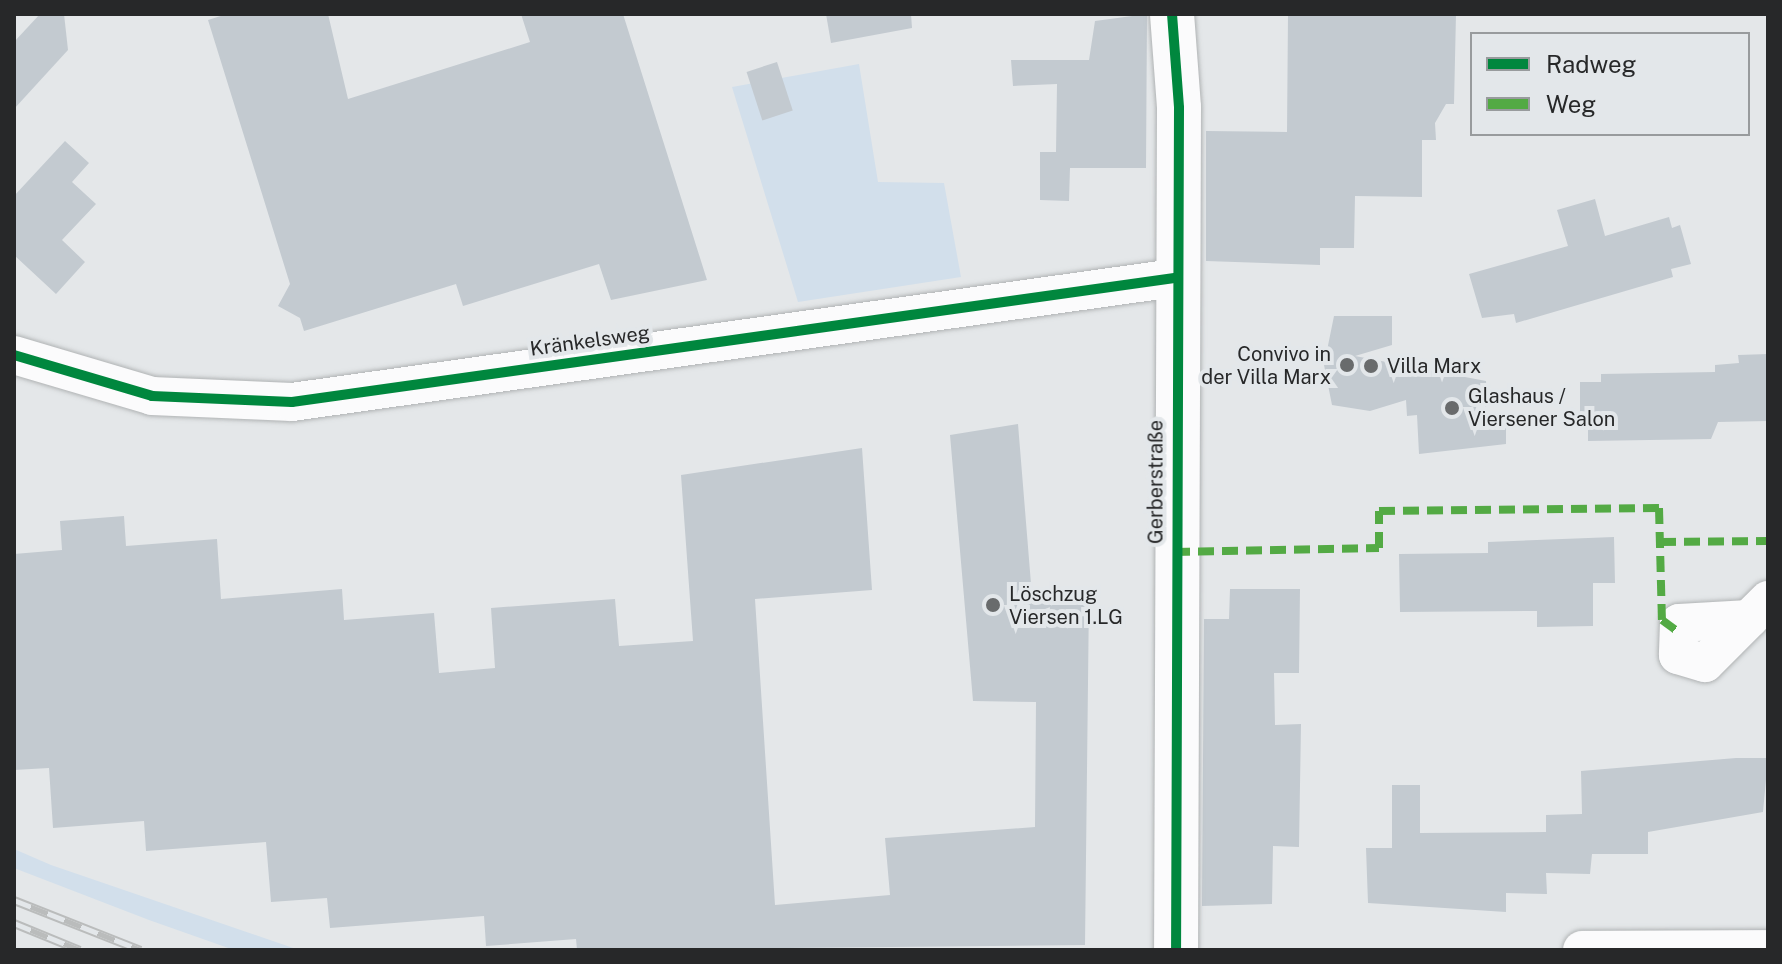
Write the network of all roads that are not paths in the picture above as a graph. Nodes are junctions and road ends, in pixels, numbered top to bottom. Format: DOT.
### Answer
graph roads {
  1 [pos="1172,14"];
  2 [pos="1174,278"];
  3 [pos="14,355"];
  4 [pos="1768,949"];
  5 [pos="1176,950"];
  6 [pos="1582,950"];
  1 -- 2 [label="street, Gerberstraße"];
  2 -- 3 [label="street, Kränkelsweg"];
  2 -- 5 [label="street, Gerberstraße"];
  4 -- 6 [label="street"];
}
